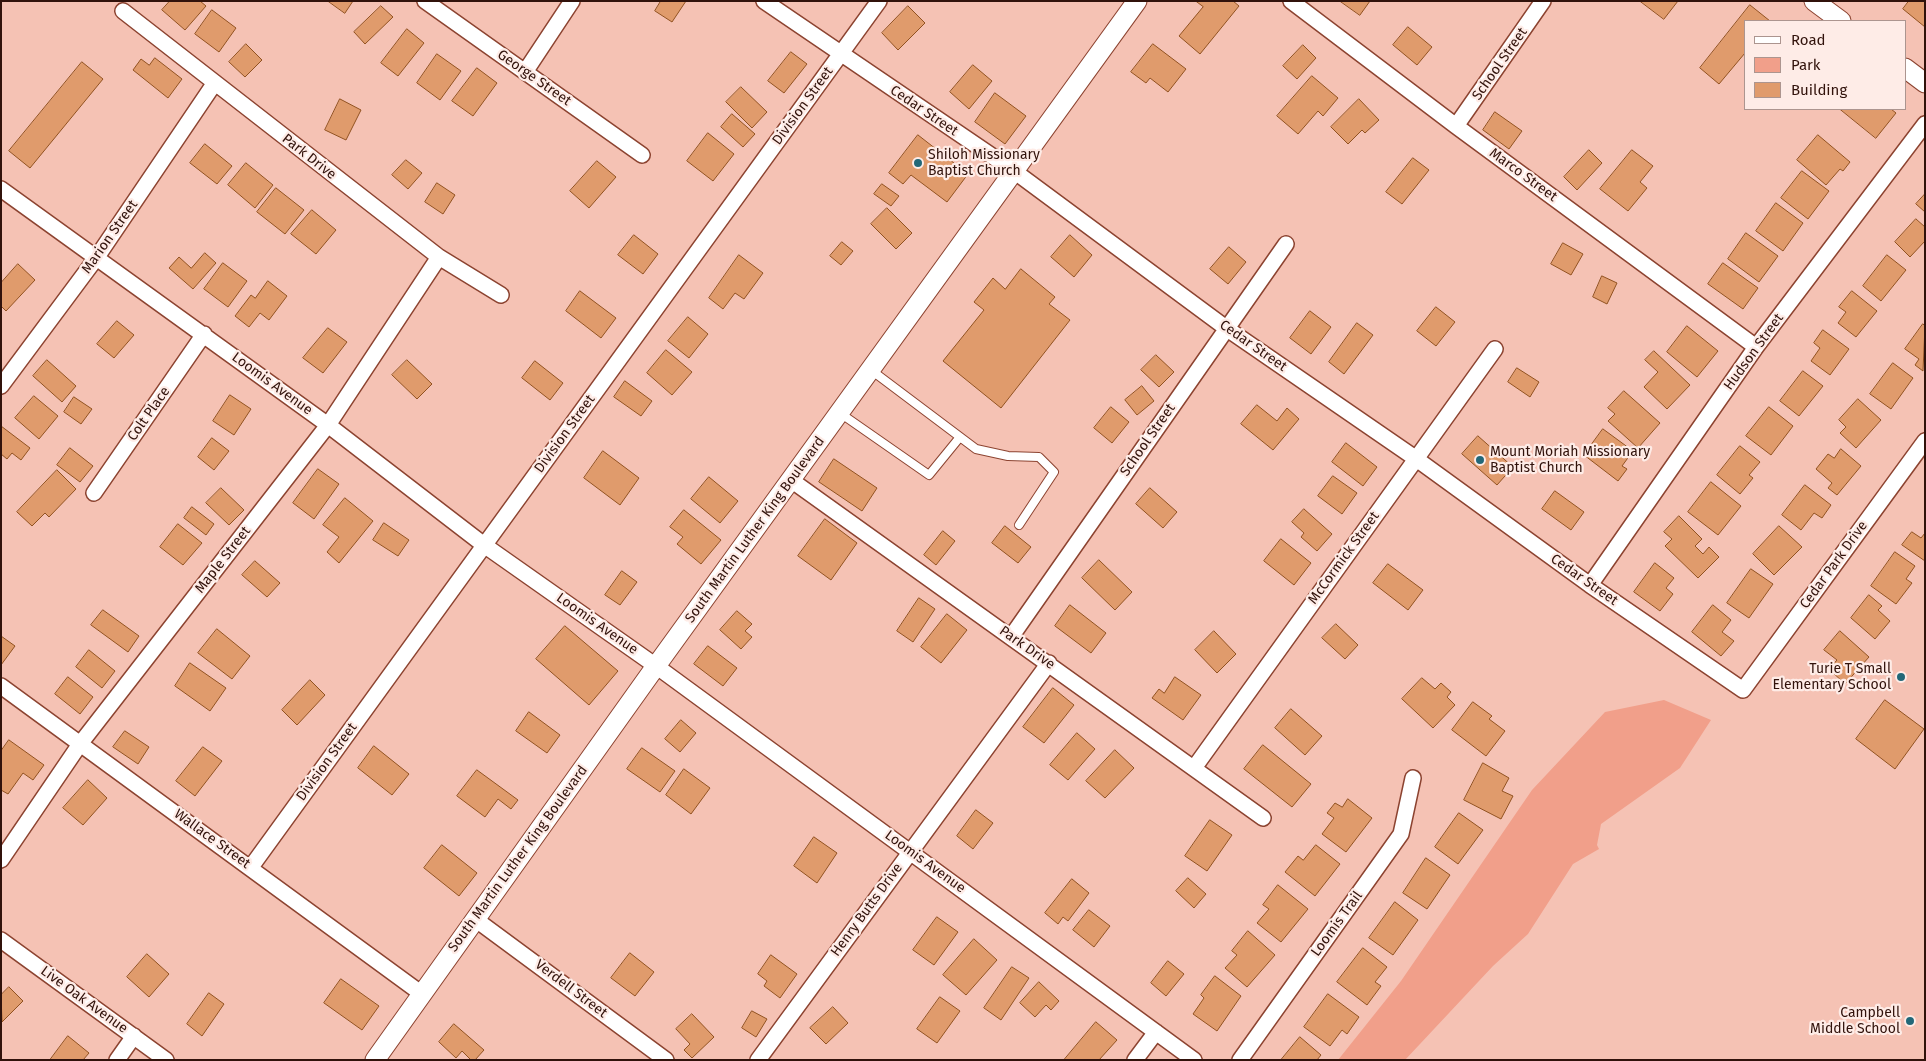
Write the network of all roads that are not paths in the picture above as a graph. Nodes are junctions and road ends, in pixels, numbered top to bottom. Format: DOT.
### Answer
graph roads {
  1 [pos="426,1"];
  2 [pos="572,1"];
  3 [pos="764,1"];
  4 [pos="879,1"];
  5 [pos="1137,1"];
  6 [pos="1291,1"];
  7 [pos="1543,1"];
  8 [pos="1814,1"];
  9 [pos="123,12"];
  10 [pos="1840,20"];
  11 [pos="840,55"];
  12 [pos="1906,69"];
  13 [pos="525,72"];
  14 [pos="1925,83"];
  15 [pos="214,84"];
  16 [pos="1925,124"];
  17 [pos="1456,126"];
  18 [pos="642,155"];
  19 [pos="1014,171"];
  20 [pos="1,188"];
  21 [pos="1286,244"];
  22 [pos="97,257"];
  23 [pos="439,257"];
  24 [pos="501,295"];
  25 [pos="1226,328"];
  26 [pos="204,334"];
  27 [pos="1756,347"];
  28 [pos="1495,349"];
  29 [pos="870,370"];
  30 [pos="1,386"];
  31 [pos="840,412"];
  32 [pos="328,425"];
  33 [pos="960,437"];
  34 [pos="1925,441"];
  35 [pos="1415,458"];
  36 [pos="791,480"];
  37 [pos="94,493"];
  38 [pos="1019,524"];
  39 [pos="484,545"];
  40 [pos="1590,585"];
  41 [pos="1011,637"];
  42 [pos="1049,663"];
  43 [pos="656,666"];
  44 [pos="1,686"];
  45 [pos="1743,690"];
  46 [pos="80,744"];
  47 [pos="1194,768"];
  48 [pos="1413,778"];
  49 [pos="1263,818"];
  50 [pos="910,851"];
  51 [pos="1,860"];
  52 [pos="251,867"];
  53 [pos="475,919"];
  54 [pos="1,940"];
  55 [pos="422,994"];
  56 [pos="1156,1032"];
  57 [pos="134,1036"];
  58 [pos="117,1060"];
  59 [pos="166,1060"];
  60 [pos="375,1060"];
  61 [pos="666,1060"];
  62 [pos="758,1060"];
  63 [pos="1135,1060"];
  64 [pos="1194,1060"];
  65 [pos="1240,1060"];
  1 -- 13 [label="street, George Street"];
  2 -- 13 [label="street"];
  3 -- 11 [label="street, Cedar Street"];
  4 -- 11 [label="street, Division Street"];
  5 -- 19 [label="street, South Martin Luther King Boulevard"];
  6 -- 17 [label="street, Marco Street"];
  7 -- 17 [label="street, School Street"];
  8 -- 10 [label="street"];
  9 -- 15 [label="street, Park Drive"];
  11 -- 19 [label="street, Cedar Street"];
  11 -- 39 [label="street, Division Street"];
  12 -- 14 [label="street"];
  13 -- 18 [label="street, George Street"];
  15 -- 22 [label="street, Marion Street"];
  15 -- 23 [label="street, Park Drive"];
  16 -- 27 [label="street, Hudson Street"];
  17 -- 27 [label="street, Marco Street"];
  19 -- 25 [label="street, Cedar Street"];
  19 -- 29 [label="street, South Martin Luther King Boulevard"];
  20 -- 22 [label="street, Loomis Avenue"];
  21 -- 25 [label="street, School Street"];
  22 -- 26 [label="street, Loomis Avenue"];
  22 -- 30 [label="street, Marion Street"];
  23 -- 24 [label="street, Park Drive"];
  23 -- 32 [label="street, Maple Street"];
  25 -- 35 [label="street, Cedar Street"];
  25 -- 41 [label="street, School Street"];
  26 -- 32 [label="street, Loomis Avenue"];
  26 -- 37 [label="street, Colt Place"];
  27 -- 40 [label="street, Hudson Street"];
  28 -- 35 [label="street, McCormick Street"];
  29 -- 31 [label="street, South Martin Luther King Boulevard"];
  29 -- 33 [label="lane"];
  31 -- 33 [label="lane"];
  31 -- 36 [label="street, South Martin Luther King Boulevard"];
  32 -- 39 [label="street, Loomis Avenue"];
  32 -- 46 [label="street, Maple Street"];
  33 -- 38 [label="lane"];
  34 -- 45 [label="street, Cedar Park Drive"];
  35 -- 40 [label="street, Cedar Street"];
  35 -- 47 [label="street, McCormick Street"];
  36 -- 41 [label="street, Park Drive"];
  36 -- 43 [label="street, South Martin Luther King Boulevard"];
  39 -- 43 [label="street, Loomis Avenue"];
  39 -- 52 [label="street, Division Street"];
  40 -- 45 [label="street, Cedar Street"];
  41 -- 42 [label="street, Park Drive"];
  42 -- 47 [label="street, Park Drive"];
  42 -- 50 [label="street, Henry Butts Drive"];
  43 -- 50 [label="street, Loomis Avenue"];
  43 -- 53 [label="street, South Martin Luther King Boulevard"];
  44 -- 46 [label="street, Wallace Street"];
  46 -- 51 [label="street, Maple Street"];
  46 -- 52 [label="street, Wallace Street"];
  47 -- 49 [label="street, Park Drive"];
  48 -- 65 [label="street, Loomis Trail"];
  50 -- 56 [label="street, Loomis Avenue"];
  50 -- 62 [label="street, Henry Butts Drive"];
  52 -- 55 [label="street, Wallace Street"];
  53 -- 55 [label="street, South Martin Luther King Boulevard"];
  53 -- 61 [label="street, Verdell Street"];
  54 -- 57 [label="street, Live Oak Avenue"];
  55 -- 60 [label="street, South Martin Luther King Boulevard"];
  56 -- 63 [label="street"];
  56 -- 64 [label="street, Loomis Avenue"];
  57 -- 58 [label="street"];
  57 -- 59 [label="street, Live Oak Avenue"];
}
